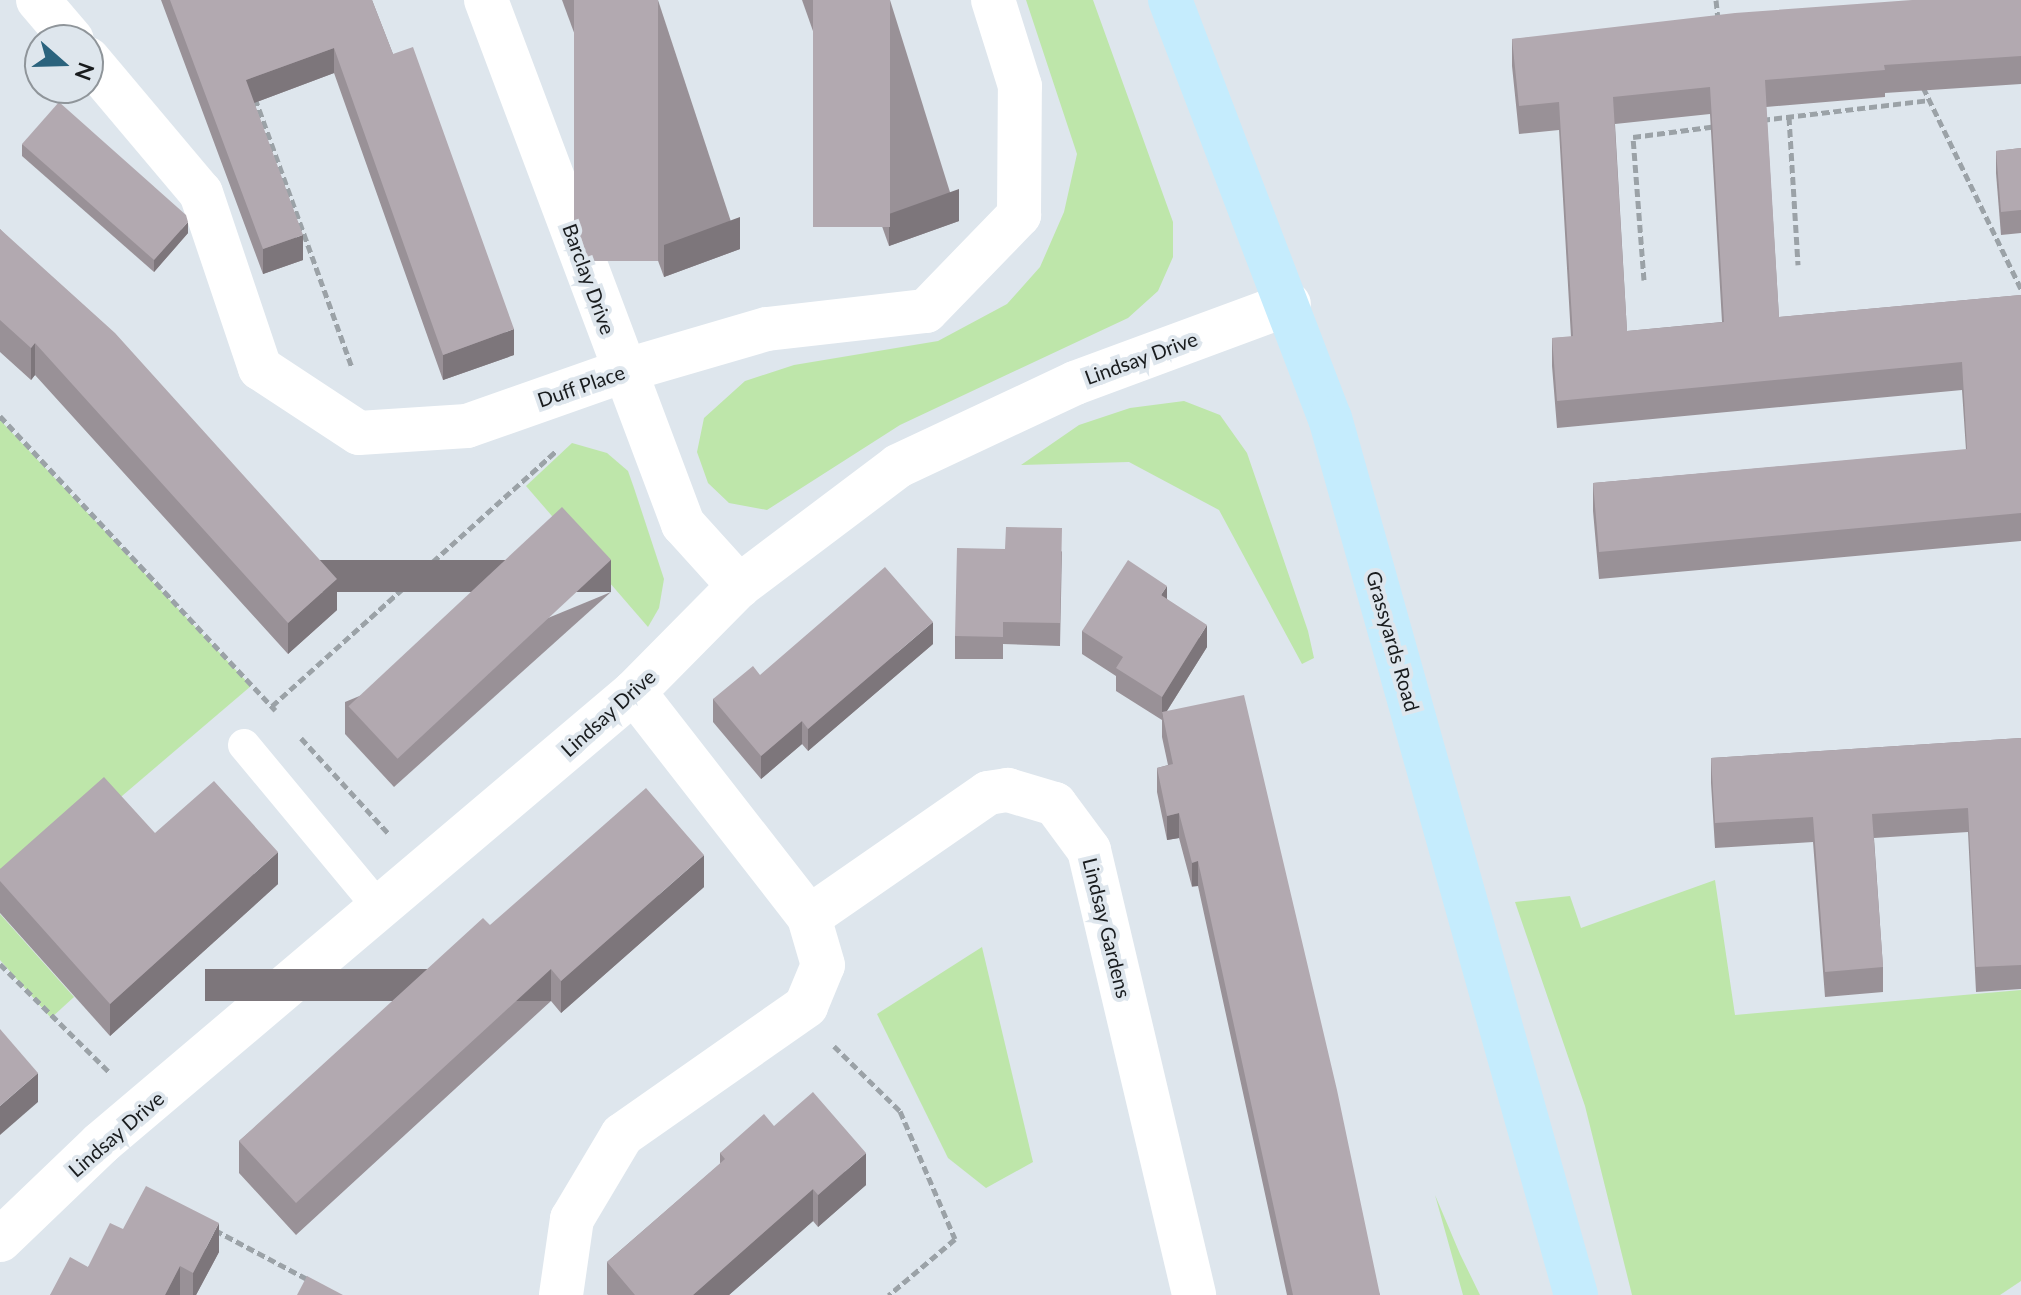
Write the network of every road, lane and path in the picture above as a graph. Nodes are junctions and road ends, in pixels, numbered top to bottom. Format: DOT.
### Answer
graph roads {
  1 [pos="38,0"];
  2 [pos="486,0"];
  3 [pos="993,0"];
  4 [pos="1170,0"];
  5 [pos="1716,0"];
  6 [pos="58,24"];
  7 [pos="1720,31"];
  8 [pos="1915,71"];
  9 [pos="104,78"];
  10 [pos="252,89"];
  11 [pos="1929,100"];
  12 [pos="1789,117"];
  13 [pos="1748,122"];
  14 [pos="1734,124"];
  15 [pos="1798,265"];
  16 [pos="1644,280"];
  17 [pos="2021,289"];
  18 [pos="1289,304"];
  19 [pos="623,371"];
  20 [pos="0,416"];
  21 [pos="359,433"];
  22 [pos="566,443"];
  23 [pos="739,586"];
  24 [pos="634,692"];
  25 [pos="272,706"];
  26 [pos="283,718"];
  27 [pos="294,730"];
  28 [pos="244,745"];
  29 [pos="423,871"];
  30 [pos="380,909"];
  31 [pos="809,917"];
  32 [pos="0,964"];
  33 [pos="806,1006"];
  34 [pos="145,1107"];
  35 [pos="211,1228"];
  36 [pos="0,1240"];
  37 [pos="324,1288"];
  38 [pos="561,1295"];
  39 [pos="889,1295"];
  40 [pos="1194,1295"];
  41 [pos="1576,1295"];
  1 -- 6 [label="street"];
  2 -- 19 [label="street, Barclay Drive"];
  3 -- 19 [label="street, Duff Place"];
  4 -- 18 [label="main road, Grassyards Road"];
  5 -- 7 [label="path"];
  8 -- 11 [label="path"];
  9 -- 21 [label="street"];
  10 -- 21 [label="path"];
  11 -- 12 [label="path"];
  11 -- 17 [label="path"];
  12 -- 13 [label="path"];
  12 -- 15 [label="path"];
  14 -- 16 [label="path"];
  18 -- 23 [label="street, Lindsay Drive"];
  18 -- 41 [label="main road, Grassyards Road"];
  19 -- 21 [label="street, Duff Place"];
  19 -- 23 [label="street, Barclay Drive"];
  20 -- 25 [label="path"];
  22 -- 25 [label="path"];
  23 -- 24 [label="street, Lindsay Drive"];
  24 -- 29 [label="street, Lindsay Drive"];
  24 -- 31 [label="street"];
  25 -- 26 [label="path"];
  27 -- 29 [label="path"];
  28 -- 30 [label="lane"];
  29 -- 30 [label="street, Lindsay Drive"];
  30 -- 34 [label="street, Lindsay Drive"];
  31 -- 33 [label="street"];
  31 -- 40 [label="street, Lindsay Gardens"];
  32 -- 34 [label="path"];
  33 -- 38 [label="street"];
  33 -- 39 [label="path"];
  34 -- 36 [label="street, Lindsay Drive"];
  35 -- 37 [label="path"];
}
